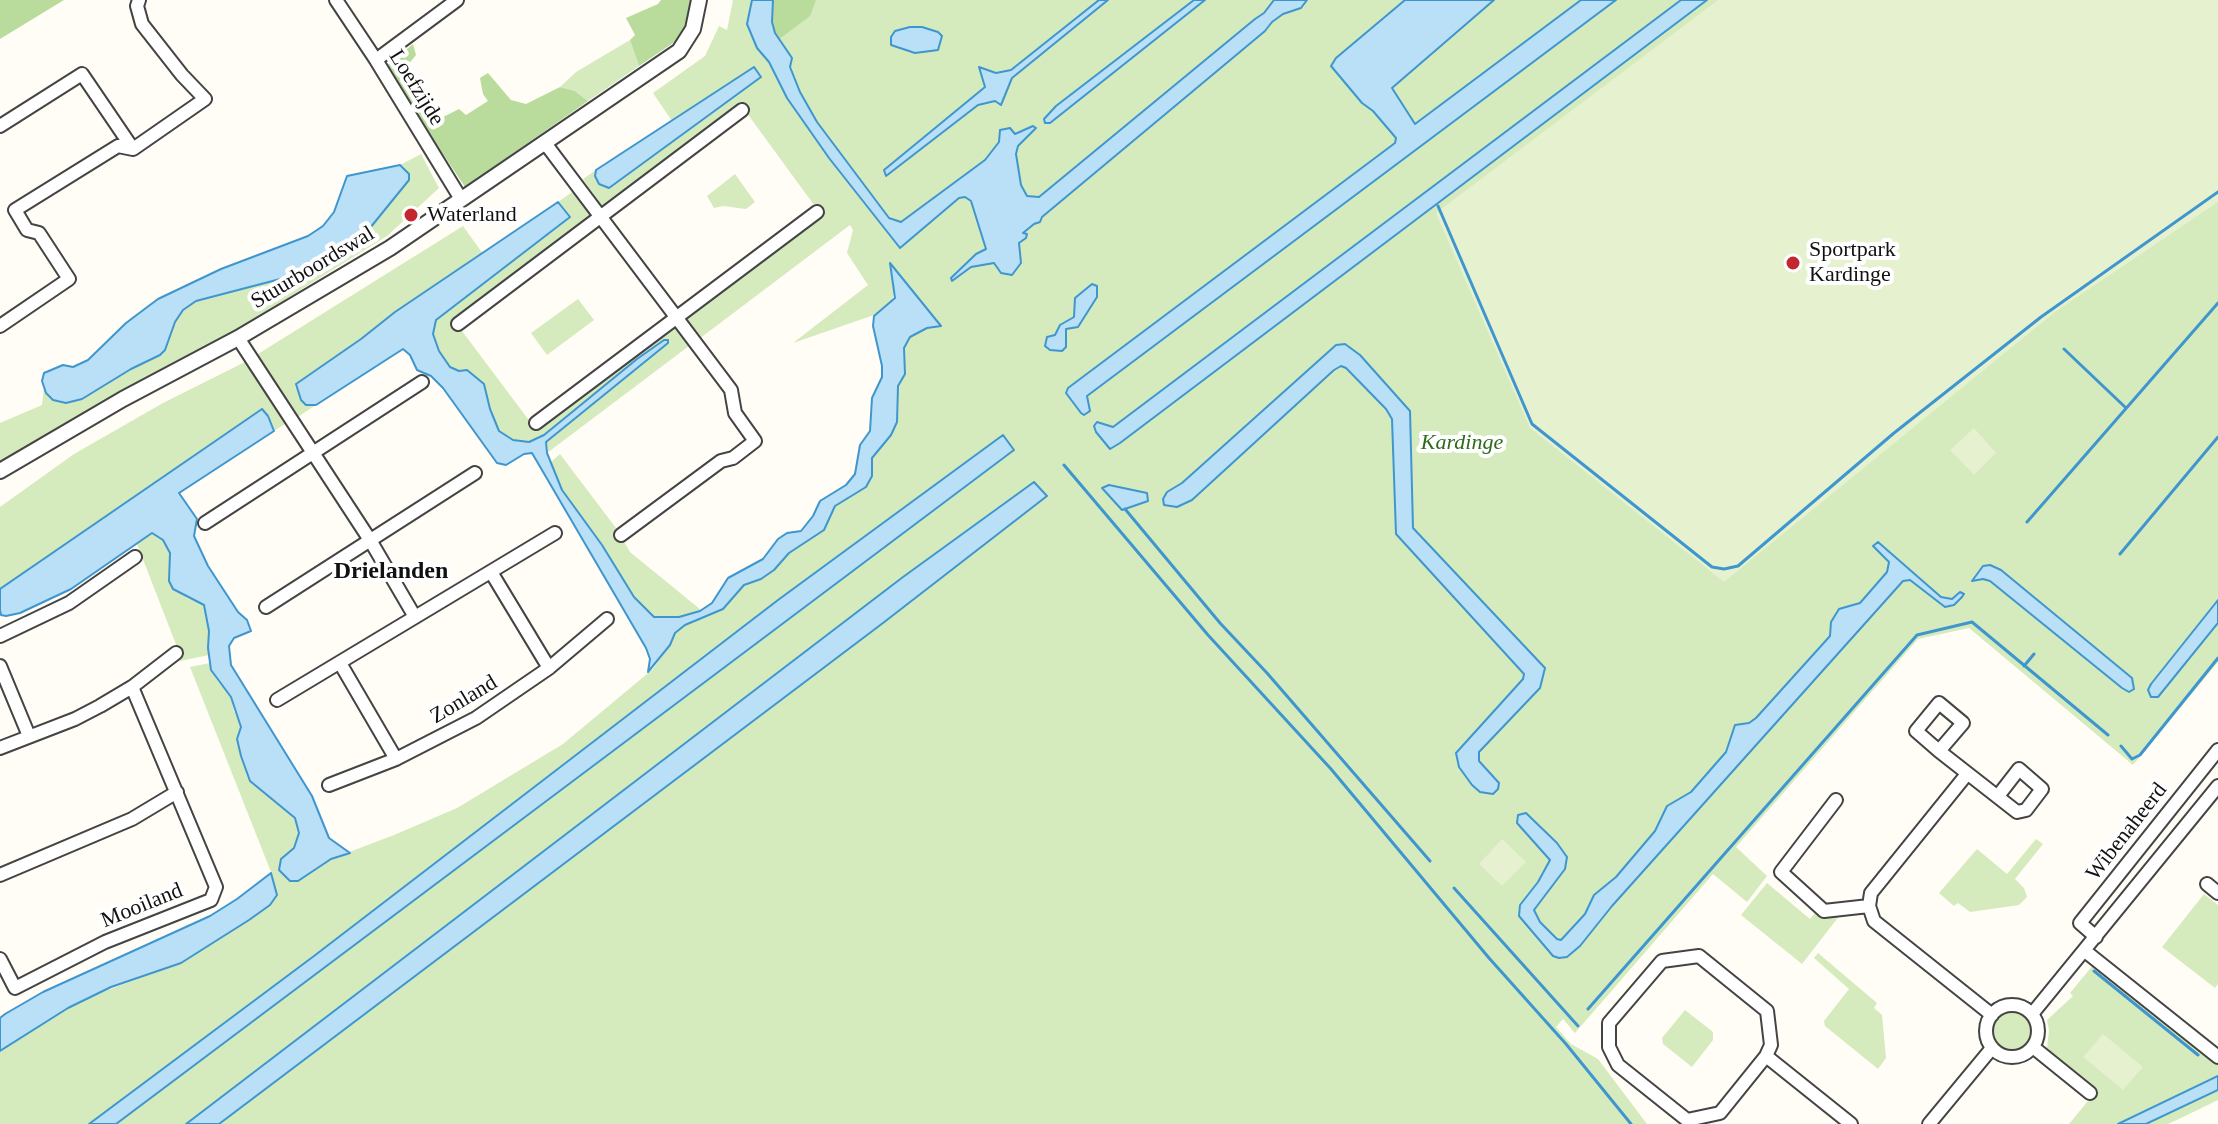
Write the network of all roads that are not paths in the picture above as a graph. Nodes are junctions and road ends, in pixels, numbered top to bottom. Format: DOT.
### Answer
graph roads {
  1 [pos="139,0"];
  2 [pos="336,0"];
  3 [pos="457,0"];
  4 [pos="699,0"];
  5 [pos="376,60"];
  6 [pos="742,110"];
  7 [pos="0,126"];
  8 [pos="545,143"];
  9 [pos="133,149"];
  10 [pos="461,199"];
  11 [pos="817,212"];
  12 [pos="600,217"];
  13 [pos="676,317"];
  14 [pos="458,324"];
  15 [pos="0,326"];
  16 [pos="238,338"];
  17 [pos="422,382"];
  18 [pos="536,423"];
  19 [pos="312,453"];
  20 [pos="31,455"];
  21 [pos="0,471"];
  22 [pos="475,473"];
  23 [pos="0,481"];
  24 [pos="205,523"];
  25 [pos="555,533"];
  26 [pos="621,535"];
  27 [pos="370,540"];
  28 [pos="135,557"];
  29 [pos="491,572"];
  30 [pos="266,607"];
  31 [pos="415,617"];
  32 [pos="607,619"];
  33 [pos="0,636"];
  34 [pos="176,653"];
  35 [pos="340,663"];
  36 [pos="0,666"];
  37 [pos="549,668"];
  38 [pos="132,687"];
  39 [pos="277,700"];
  40 [pos="29,736"];
  41 [pos="0,748"];
  42 [pos="2218,750"];
  43 [pos="1939,751"];
  44 [pos="396,759"];
  45 [pos="1967,774"];
  46 [pos="329,785"];
  47 [pos="2216,791"];
  48 [pos="177,792"];
  49 [pos="1998,796"];
  50 [pos="1836,800"];
  51 [pos="0,875"];
  52 [pos="1869,906"];
  53 [pos="2096,937"];
  54 [pos="2085,951"];
  55 [pos="0,959"];
  56 [pos="2032,1014"];
  57 [pos="1992,1015"];
  58 [pos="2033,1047"];
  59 [pos="1992,1048"];
  60 [pos="1766,1056"];
  61 [pos="2218,1057"];
  62 [pos="2090,1093"];
  63 [pos="1851,1124"];
  64 [pos="1929,1124"];
  1 -- 9 [label="street"];
  2 -- 5 [label="street, Loefzijde"];
  3 -- 5 [label="street"];
  4 -- 8 [label="street, Stuurboordswal"];
  5 -- 10 [label="street, Loefzijde"];
  6 -- 12 [label="street"];
  7 -- 9 [label="street"];
  8 -- 10 [label="street, Stuurboordswal"];
  8 -- 12 [label="street"];
  9 -- 15 [label="street"];
  10 -- 16 [label="street, Stuurboordswal"];
  11 -- 13 [label="street"];
  12 -- 13 [label="street"];
  12 -- 14 [label="street"];
  13 -- 18 [label="street"];
  13 -- 26 [label="street"];
  16 -- 19 [label="street"];
  16 -- 20 [label="street, Stuurboordswal"];
  17 -- 19 [label="street"];
  19 -- 24 [label="street"];
  19 -- 27 [label="street"];
  20 -- 21 [label="street, Stuurboordswal"];
  20 -- 23 [label="street, Stuurboordswal"];
  22 -- 27 [label="street"];
  25 -- 29 [label="street"];
  27 -- 30 [label="street"];
  27 -- 31 [label="street"];
  28 -- 33 [label="street"];
  29 -- 31 [label="street"];
  29 -- 37 [label="street"];
  31 -- 35 [label="street"];
  32 -- 37 [label="street, Zonland"];
  34 -- 38 [label="street"];
  35 -- 39 [label="street"];
  35 -- 44 [label="street"];
  36 -- 40 [label="street"];
  37 -- 44 [label="street, Zonland"];
  38 -- 40 [label="street"];
  38 -- 48 [label="street, Mooiland"];
  40 -- 41 [label="street"];
  42 -- 53 [label="street, Wibenaheerd"];
  43 -- 45 [label="street"];
  44 -- 46 [label="street, Zonland"];
  45 -- 49 [label="street"];
  45 -- 52 [label="street"];
  47 -- 53 [label="street, Wibenaheerd"];
  48 -- 51 [label="street"];
  48 -- 55 [label="street, Mooiland"];
  50 -- 52 [label="street"];
  52 -- 57 [label="street"];
  53 -- 54 [label="street, Wibenaheerd"];
  54 -- 56 [label="street, Wibenaheerd"];
  54 -- 61 [label="street"];
  56 -- 57 [label="street"];
  56 -- 58 [label="street"];
  57 -- 59 [label="street"];
  58 -- 59 [label="street"];
  58 -- 62 [label="street"];
  59 -- 64 [label="street"];
  60 -- 60 [label="street"];
  60 -- 63 [label="street"];
}
